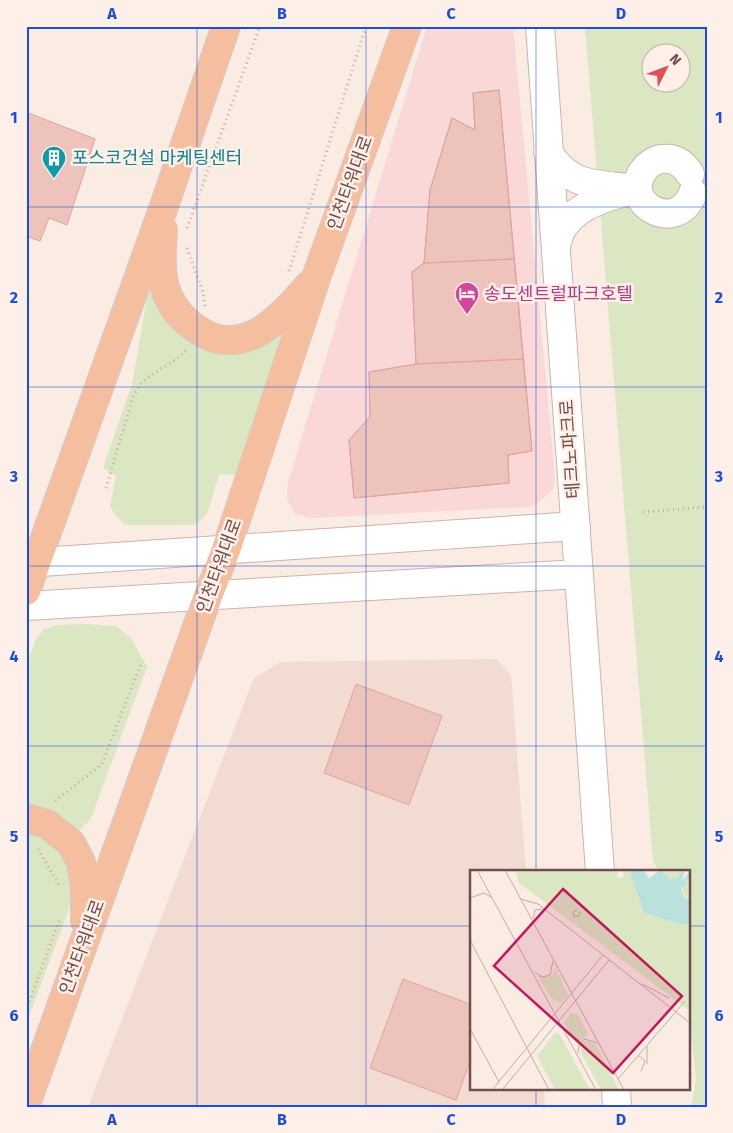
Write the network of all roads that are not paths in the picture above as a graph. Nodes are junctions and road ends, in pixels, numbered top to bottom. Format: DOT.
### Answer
graph roads {
  1 [pos="226,26"];
  2 [pos="407,26"];
  3 [pos="540,26"];
  4 [pos="548,152"];
  5 [pos="638,189"];
  6 [pos="163,209"];
  7 [pos="556,246"];
  8 [pos="317,275"];
  9 [pos="576,526"];
  10 [pos="226,550"];
  11 [pos="31,563"];
  12 [pos="579,574"];
  13 [pos="26,591"];
  14 [pos="208,596"];
  15 [pos="26,606"];
  16 [pos="26,818"];
  17 [pos="603,866"];
  18 [pos="85,940"];
  19 [pos="616,1090"];
  20 [pos="26,1104"];
  21 [pos="617,1107"];
  1 -- 6 [label="main road"];
  2 -- 8 [label="main road, 인천타워대로"];
  3 -- 4 [label="street, 테크노파크로"];
  4 -- 5 [label="street"];
  4 -- 7 [label="street, 테크노파크로"];
  5 -- 5 [label="street"];
  5 -- 7 [label="street"];
  6 -- 8 [label="main road"];
  6 -- 11 [label="main road"];
  7 -- 9 [label="street, 테크노파크로"];
  8 -- 10 [label="main road, 인천타워대로"];
  9 -- 10 [label="street"];
  9 -- 12 [label="street, 테크노파크로"];
  10 -- 11 [label="street"];
  10 -- 14 [label="main road, 인천타워대로"];
  11 -- 13 [label="main road"];
  12 -- 14 [label="street"];
  12 -- 17 [label="street, 테크노파크로"];
  14 -- 15 [label="street"];
  14 -- 18 [label="main road, 인천타워대로"];
  16 -- 18 [label="main road"];
  18 -- 20 [label="main road, 인천타워대로"];
  19 -- 21 [label="street"];
}
